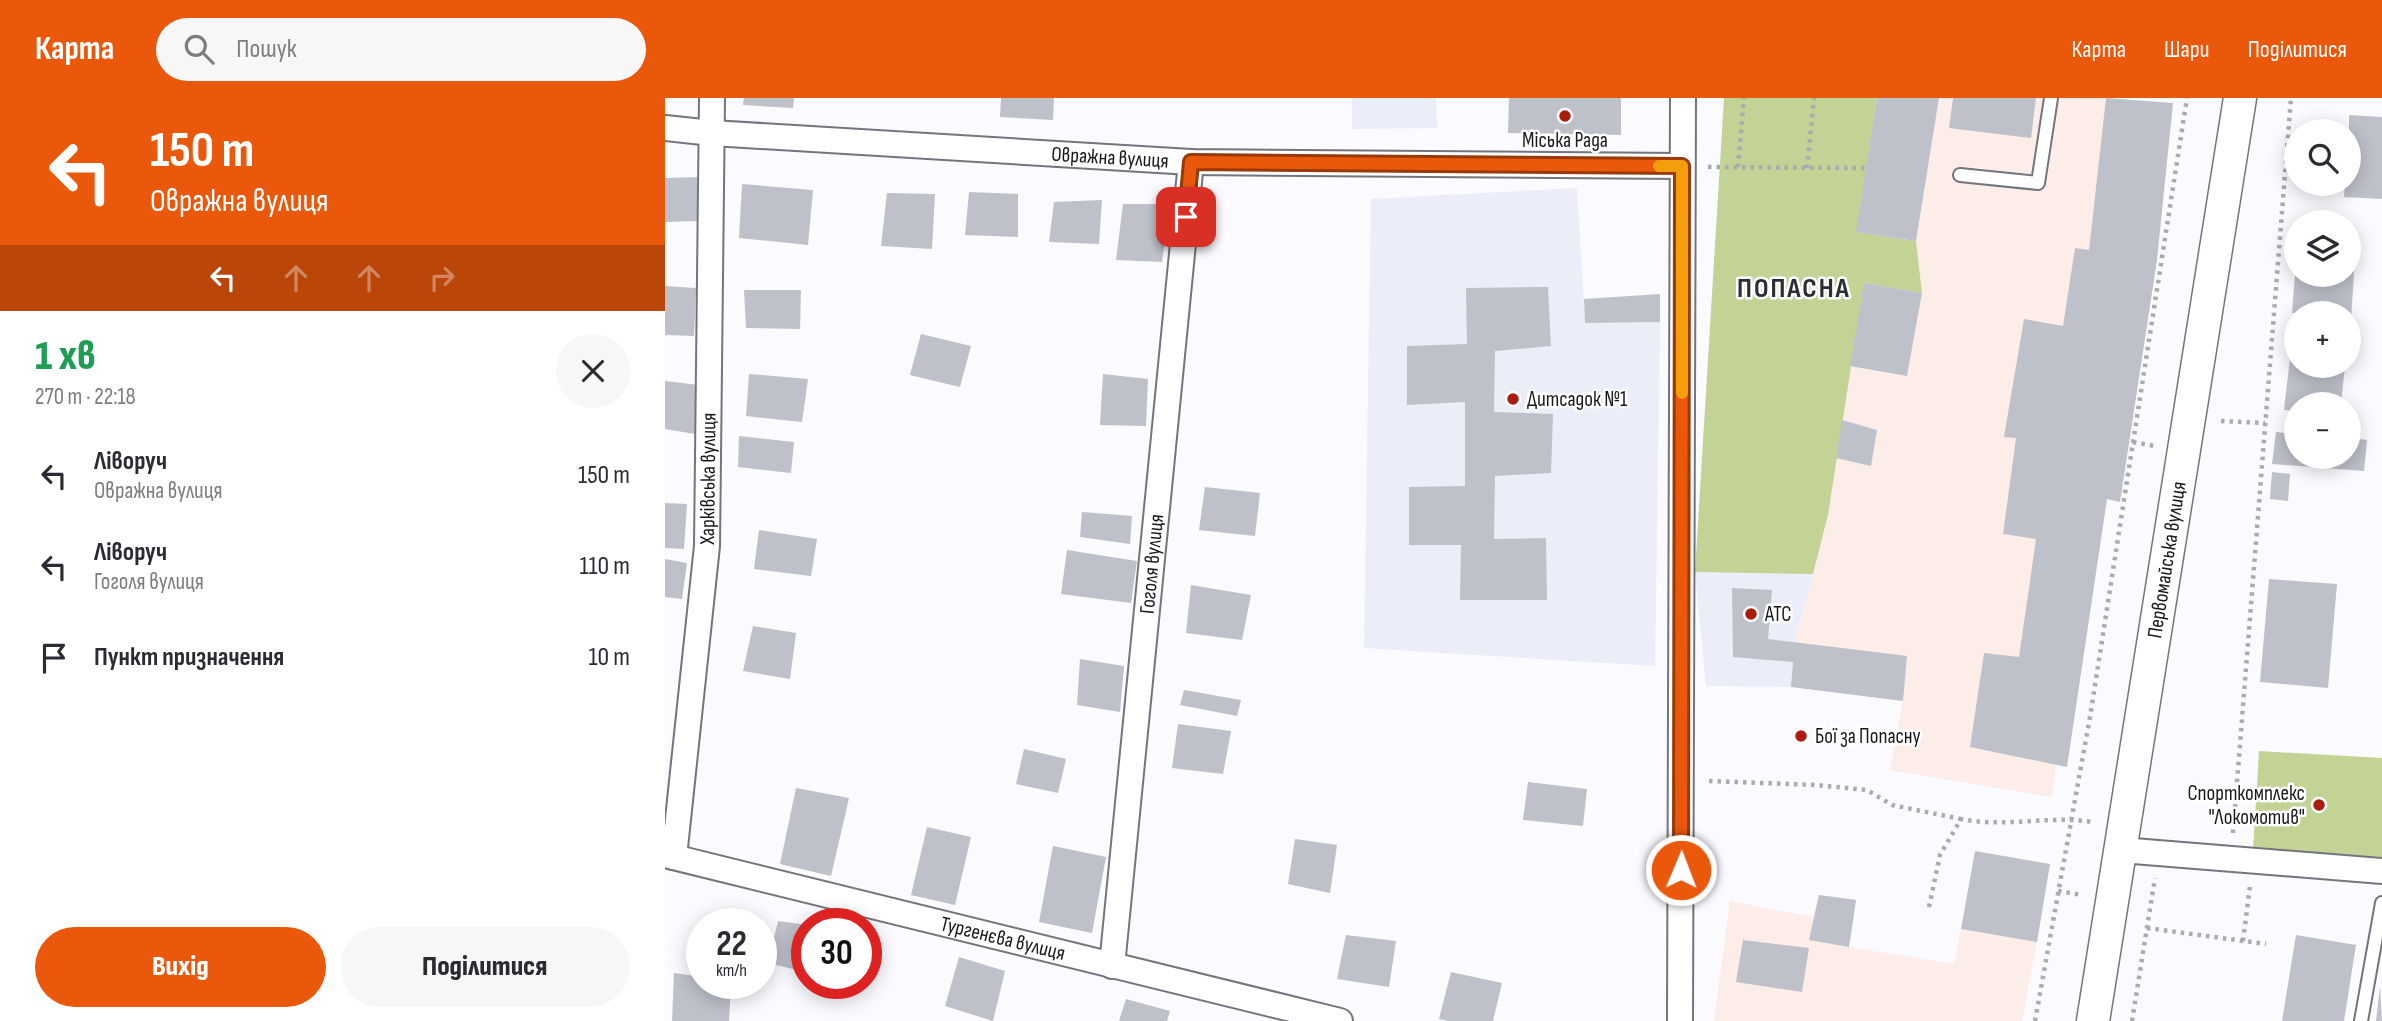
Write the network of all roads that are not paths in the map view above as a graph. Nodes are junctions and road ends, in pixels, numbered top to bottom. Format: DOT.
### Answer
graph roads {
  1 [pos="712,98"];
  2 [pos="1683,98"];
  3 [pos="2051,98"];
  4 [pos="2240,98"];
  5 [pos="665,128"];
  6 [pos="712,133"];
  7 [pos="1191,162"];
  8 [pos="1682,166"];
  9 [pos="1960,175"];
  10 [pos="2122,839"];
  11 [pos="669,856"];
  12 [pos="2382,871"];
  13 [pos="2382,903"];
  14 [pos="1112,965"];
  15 [pos="1340,1021"];
  16 [pos="1680,1021"];
  17 [pos="2093,1021"];
  18 [pos="2361,1021"];
  1 -- 6 [label="street, Харківська вулиця"];
  2 -- 8 [label="street"];
  3 -- 9 [label="lane"];
  4 -- 10 [label="street, Первомайська вулиця"];
  5 -- 6 [label="street, Овражна вулиця"];
  6 -- 7 [label="street, Овражна вулиця"];
  6 -- 11 [label="street, Харківська вулиця"];
  7 -- 8 [label="street, Овражна вулиця"];
  7 -- 14 [label="street, Гоголя вулиця"];
  8 -- 16 [label="street"];
  10 -- 12 [label="street"];
  10 -- 17 [label="street, Первомайська вулиця"];
  11 -- 14 [label="street, Тургенєва вулиця"];
  13 -- 18 [label="lane"];
  14 -- 15 [label="street, Тургенєва вулиця"];
}
